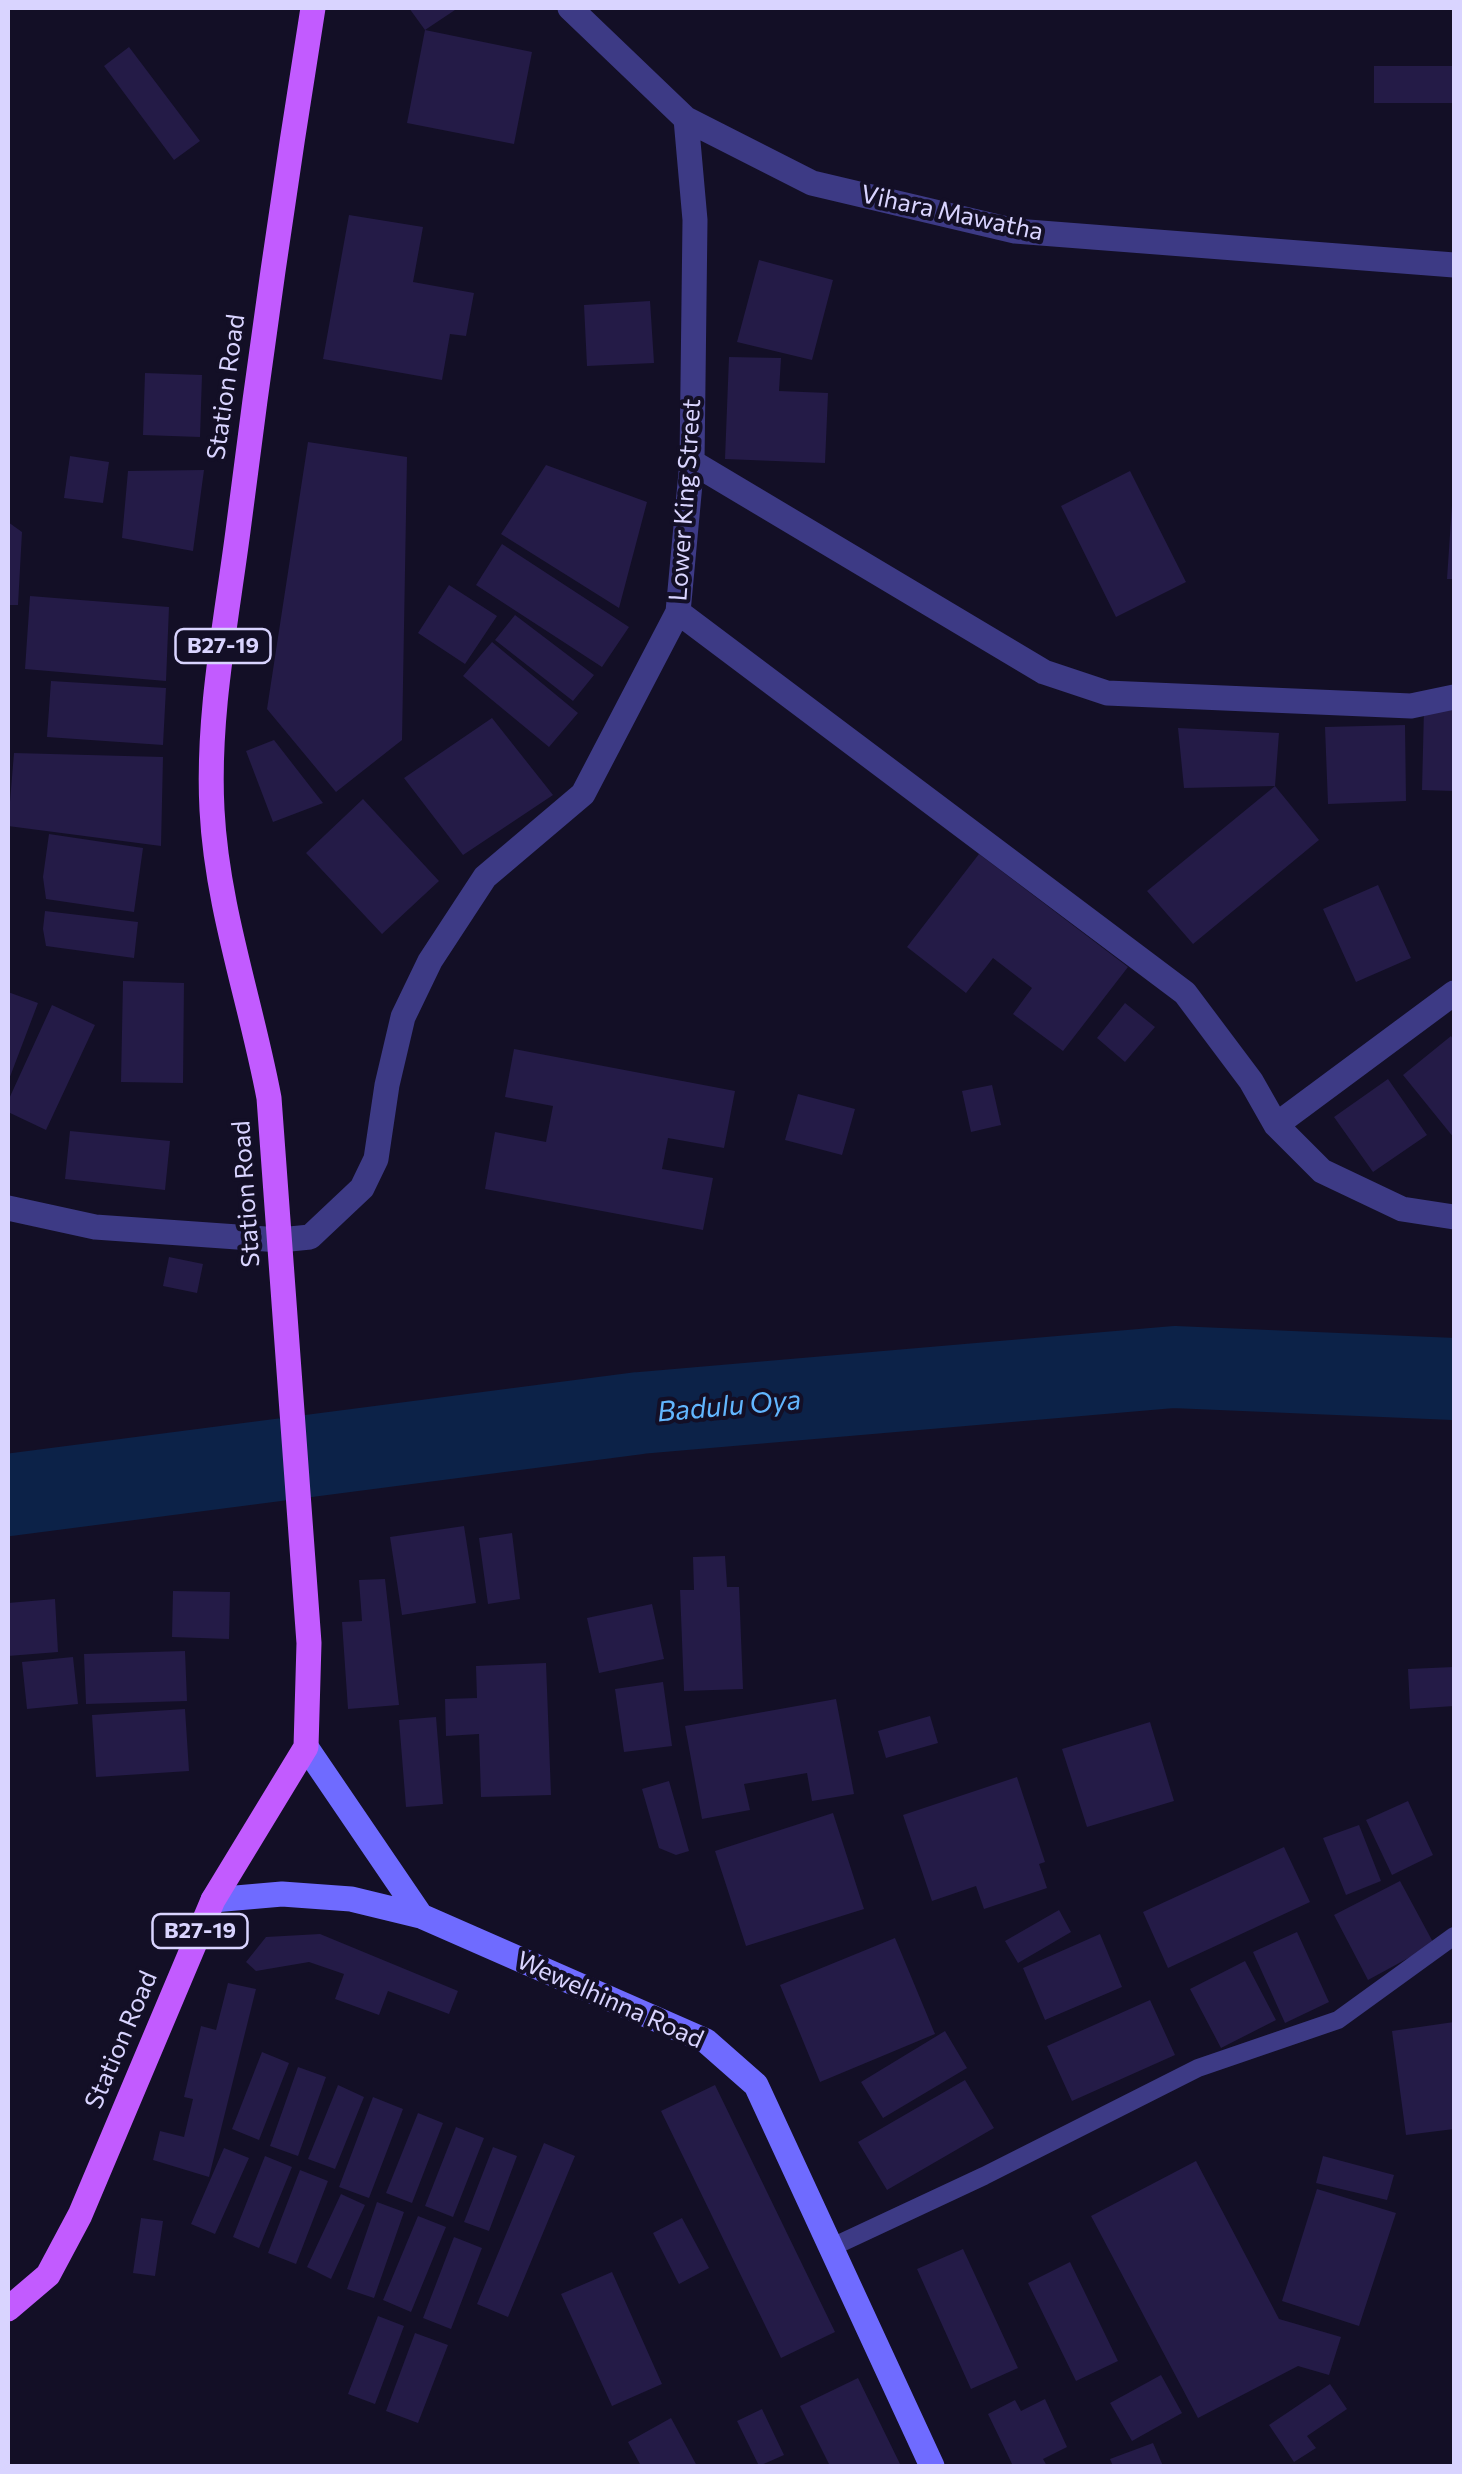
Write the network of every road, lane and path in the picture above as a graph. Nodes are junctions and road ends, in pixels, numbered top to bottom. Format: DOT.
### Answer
graph roads {
  1 [pos="313,8"];
  2 [pos="570,8"];
  3 [pos="686,119"];
  4 [pos="1454,265"];
  5 [pos="692,462"];
  6 [pos="678,612"];
  7 [pos="1454,697"];
  8 [pos="1454,994"];
  9 [pos="1276,1125"];
  10 [pos="8,1208"];
  11 [pos="1454,1217"];
  12 [pos="280,1240"];
  13 [pos="306,1747"];
  14 [pos="213,1900"];
  15 [pos="421,1916"];
  16 [pos="1454,1936"];
  17 [pos="830,2248"];
  18 [pos="8,2309"];
  19 [pos="932,2466"];
  1 -- 12 [label="main road, Station Road / B27-19"];
  2 -- 3 [label="street, Vihara Mawatha"];
  3 -- 4 [label="street, Vihara Mawatha"];
  3 -- 5 [label="street, Lower King Street"];
  5 -- 6 [label="street, Lower King Street"];
  5 -- 7 [label="street"];
  6 -- 9 [label="street"];
  6 -- 12 [label="street, Lower King Street"];
  8 -- 9 [label="street"];
  9 -- 11 [label="street"];
  10 -- 12 [label="street, Lower King Street"];
  12 -- 13 [label="main road, Station Road / B27-19"];
  13 -- 14 [label="main road, Station Road / B27-19"];
  13 -- 15 [label="street"];
  14 -- 15 [label="street, Wewelhinna Road"];
  14 -- 18 [label="main road, Station Road / B27-19"];
  15 -- 17 [label="street, Wewelhinna Road"];
  16 -- 17 [label="lane"];
  17 -- 19 [label="street, Wewelhinna Road"];
}
